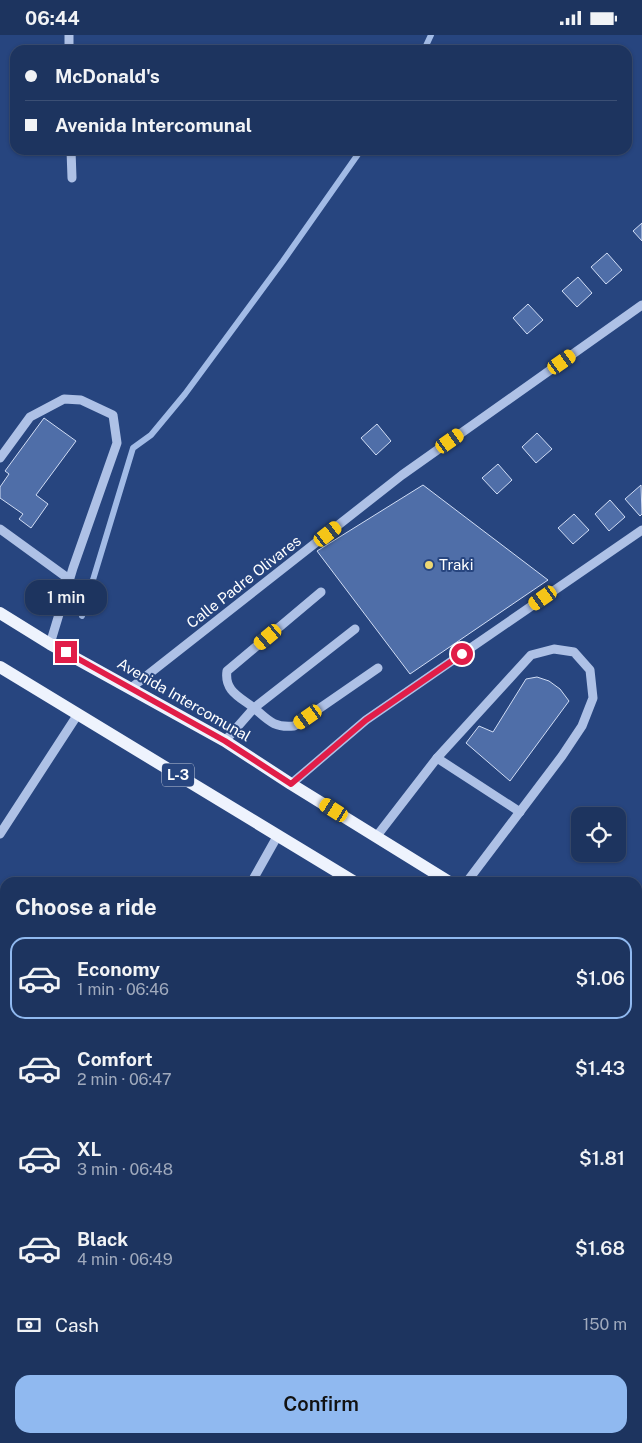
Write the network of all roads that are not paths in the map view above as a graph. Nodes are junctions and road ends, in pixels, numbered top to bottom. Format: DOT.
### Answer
graph roads {
  1 [pos="71,155"];
  2 [pos="72,178"];
  3 [pos="642,305"];
  4 [pos="0,458"];
  5 [pos="0,529"];
  6 [pos="641,532"];
  7 [pos="69,579"];
  8 [pos="321,592"];
  9 [pos="0,613"];
  10 [pos="356,629"];
  11 [pos="50,643"];
  12 [pos="0,667"];
  13 [pos="378,668"];
  14 [pos="130,688"];
  15 [pos="254,709"];
  16 [pos="78,714"];
  17 [pos="225,741"];
  18 [pos="437,758"];
  19 [pos="291,784"];
  20 [pos="520,812"];
  21 [pos="0,834"];
  22 [pos="278,835"];
  23 [pos="376,837"];
  24 [pos="255,877"];
  25 [pos="346,877"];
  26 [pos="441,877"];
  27 [pos="471,877"];
  1 -- 2 [label="street"];
  3 -- 14 [label="street, Calle Padre Olivares"];
  4 -- 7 [label="street"];
  5 -- 7 [label="street"];
  6 -- 19 [label="street"];
  7 -- 11 [label="street"];
  8 -- 15 [label="street"];
  9 -- 11 [label="main road, Avenida Intercomunal"];
  10 -- 15 [label="street"];
  11 -- 14 [label="main road, Avenida Intercomunal"];
  12 -- 16 [label="main road, L-3"];
  13 -- 15 [label="street"];
  14 -- 17 [label="main road, Avenida Intercomunal"];
  15 -- 17 [label="street"];
  16 -- 21 [label="street"];
  16 -- 22 [label="main road, L-3"];
  17 -- 19 [label="main road, Avenida Intercomunal"];
  18 -- 20 [label="street"];
  18 -- 20 [label="street"];
  18 -- 23 [label="street"];
  19 -- 23 [label="main road, Avenida Intercomunal"];
  20 -- 27 [label="street"];
  22 -- 24 [label="street"];
  22 -- 25 [label="main road, L-3"];
  23 -- 26 [label="main road, Avenida Intercomunal"];
}
